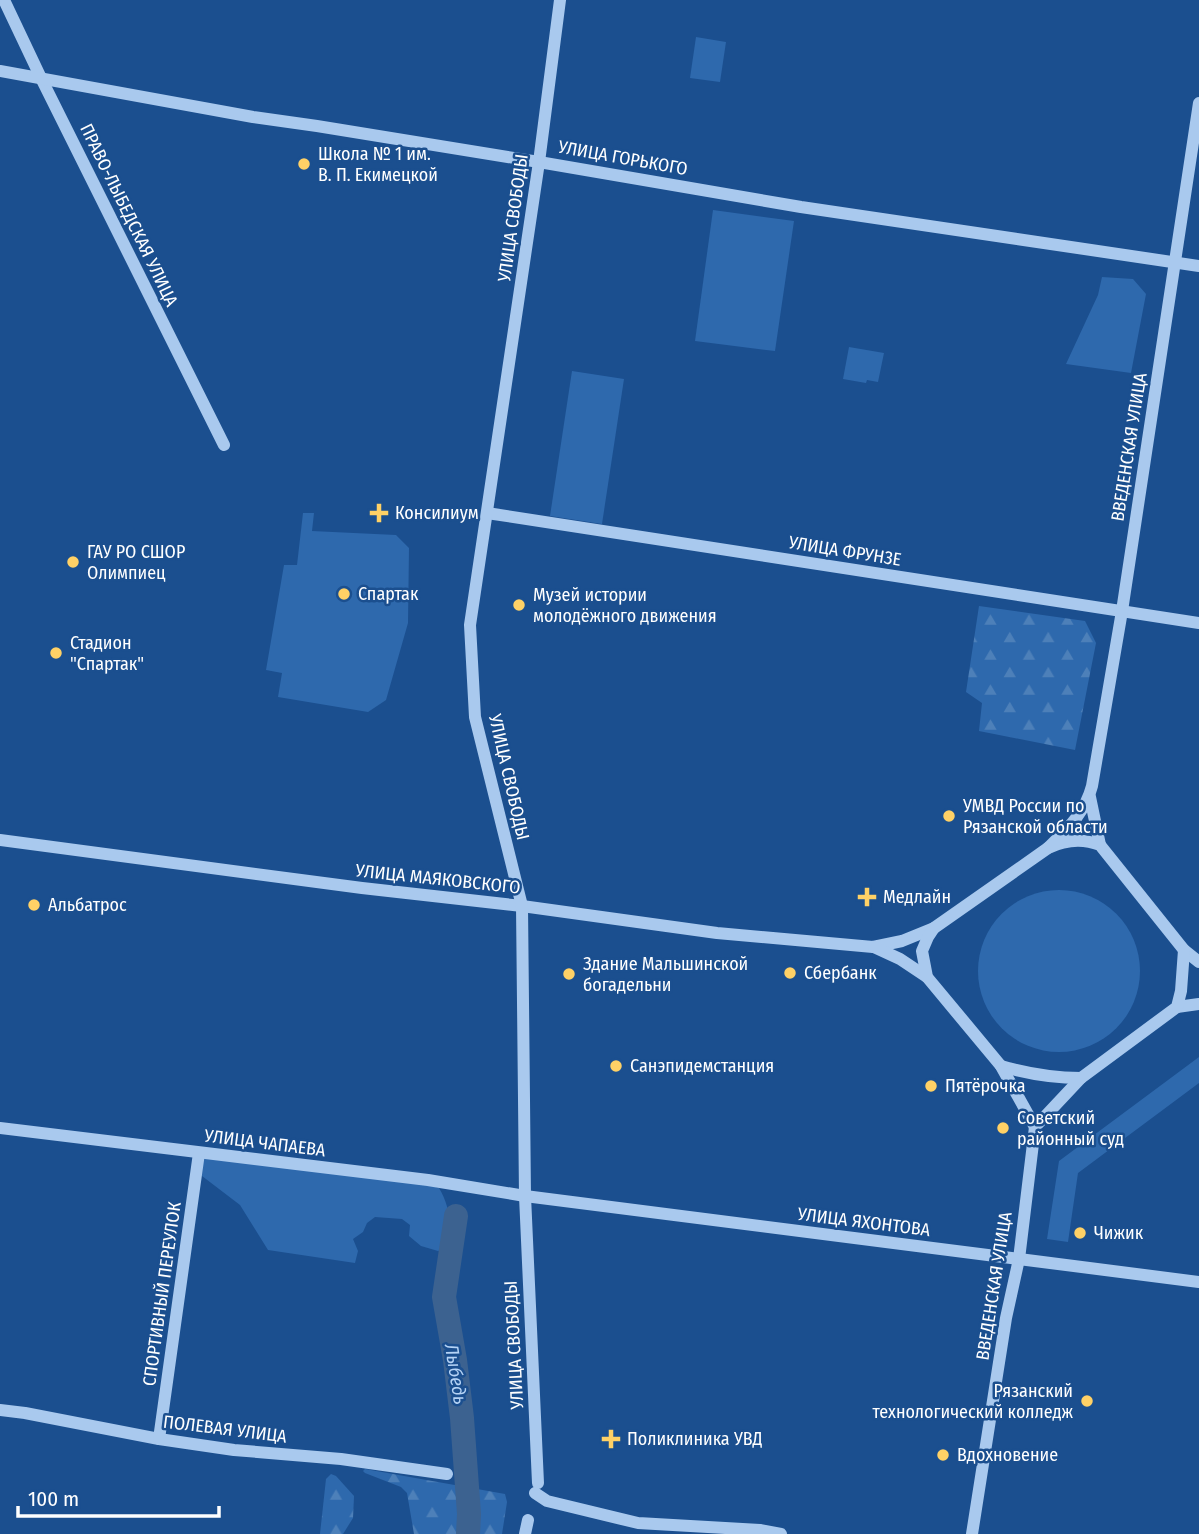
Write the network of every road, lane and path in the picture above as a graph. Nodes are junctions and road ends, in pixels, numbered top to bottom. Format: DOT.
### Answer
graph roads {
  1 [pos="4,0"];
  2 [pos="560,0"];
  3 [pos="0,71"];
  4 [pos="41,78"];
  5 [pos="1199,103"];
  6 [pos="539,162"];
  7 [pos="1176,263"];
  8 [pos="1199,266"];
  9 [pos="224,445"];
  10 [pos="486,513"];
  11 [pos="1122,611"];
  12 [pos="1199,623"];
  13 [pos="1090,797"];
  14 [pos="0,840"];
  15 [pos="1100,845"];
  16 [pos="1048,848"];
  17 [pos="522,906"];
  18 [pos="934,928"];
  19 [pos="873,947"];
  20 [pos="1184,950"];
  21 [pos="1199,962"];
  22 [pos="927,977"];
  23 [pos="1199,1004"];
  24 [pos="1177,1007"];
  25 [pos="1001,1066"];
  26 [pos="1081,1078"];
  27 [pos="1035,1127"];
  28 [pos="0,1128"];
  29 [pos="199,1153"];
  30 [pos="525,1196"];
  31 [pos="1019,1259"];
  32 [pos="1199,1282"];
  33 [pos="0,1410"];
  34 [pos="159,1439"];
  35 [pos="447,1474"];
  36 [pos="528,1520"];
  37 [pos="637,1528"];
  38 [pos="759,1532"];
  39 [pos="525,1534"];
  40 [pos="781,1534"];
  41 [pos="971,1534"];
  1 -- 4 [label="street, ПРАВО-ЛЫБЕДСКАЯ УЛИЦА"];
  2 -- 6 [label="street, УЛИЦА СВОБОДЫ"];
  3 -- 4 [label="street, УЛИЦА ГОРЬКОГО"];
  4 -- 6 [label="street, УЛИЦА ГОРЬКОГО"];
  4 -- 9 [label="street, ПРАВО-ЛЫБЕДСКАЯ УЛИЦА"];
  5 -- 7 [label="street, ВВЕДЕНСКАЯ УЛИЦА"];
  6 -- 7 [label="street, УЛИЦА ГОРЬКОГО"];
  6 -- 10 [label="street, УЛИЦА СВОБОДЫ"];
  7 -- 8 [label="street, УЛИЦА ГОРЬКОГО"];
  7 -- 11 [label="street, ВВЕДЕНСКАЯ УЛИЦА"];
  10 -- 11 [label="street, УЛИЦА ФРУНЗЕ"];
  10 -- 17 [label="street, УЛИЦА СВОБОДЫ"];
  11 -- 12 [label="street, УЛИЦА ФРУНЗЕ"];
  11 -- 13 [label="street, ВВЕДЕНСКАЯ УЛИЦА"];
  13 -- 15 [label="street, ВВЕДЕНСКАЯ УЛИЦА"];
  13 -- 16 [label="street, ВВЕДЕНСКАЯ УЛИЦА"];
  14 -- 17 [label="street, УЛИЦА МАЯКОВСКОГО"];
  15 -- 16 [label="street"];
  15 -- 20 [label="street"];
  16 -- 18 [label="street"];
  17 -- 19 [label="street, УЛИЦА МАЯКОВСКОГО"];
  17 -- 30 [label="street, УЛИЦА СВОБОДЫ"];
  18 -- 19 [label="street, УЛИЦА МАЯКОВСКОГО"];
  18 -- 22 [label="street"];
  19 -- 22 [label="street, УЛИЦА МАЯКОВСКОГО"];
  20 -- 21 [label="street"];
  20 -- 24 [label="street"];
  22 -- 25 [label="street"];
  23 -- 24 [label="street"];
  24 -- 26 [label="street"];
  25 -- 26 [label="street"];
  25 -- 27 [label="street"];
  26 -- 27 [label="street"];
  27 -- 31 [label="street, ВВЕДЕНСКАЯ УЛИЦА"];
  28 -- 29 [label="street, УЛИЦА ЧАПАЕВА"];
  29 -- 30 [label="street, УЛИЦА ЧАПАЕВА"];
  29 -- 34 [label="street, СПОРТИВНЫЙ ПЕРЕУЛОК"];
  30 -- 31 [label="street, УЛИЦА ЯХОНТОВА"];
  30 -- 37 [label="street, УЛИЦА СВОБОДЫ"];
  31 -- 32 [label="street, УЛИЦА ЯХОНТОВА"];
  31 -- 41 [label="street, ВВЕДЕНСКАЯ УЛИЦА"];
  33 -- 34 [label="street, ПОЛЕВАЯ УЛИЦА"];
  34 -- 35 [label="street, ПОЛЕВАЯ УЛИЦА"];
  36 -- 39 [label="street"];
  37 -- 38 [label="street"];
  38 -- 40 [label="street"];
}
